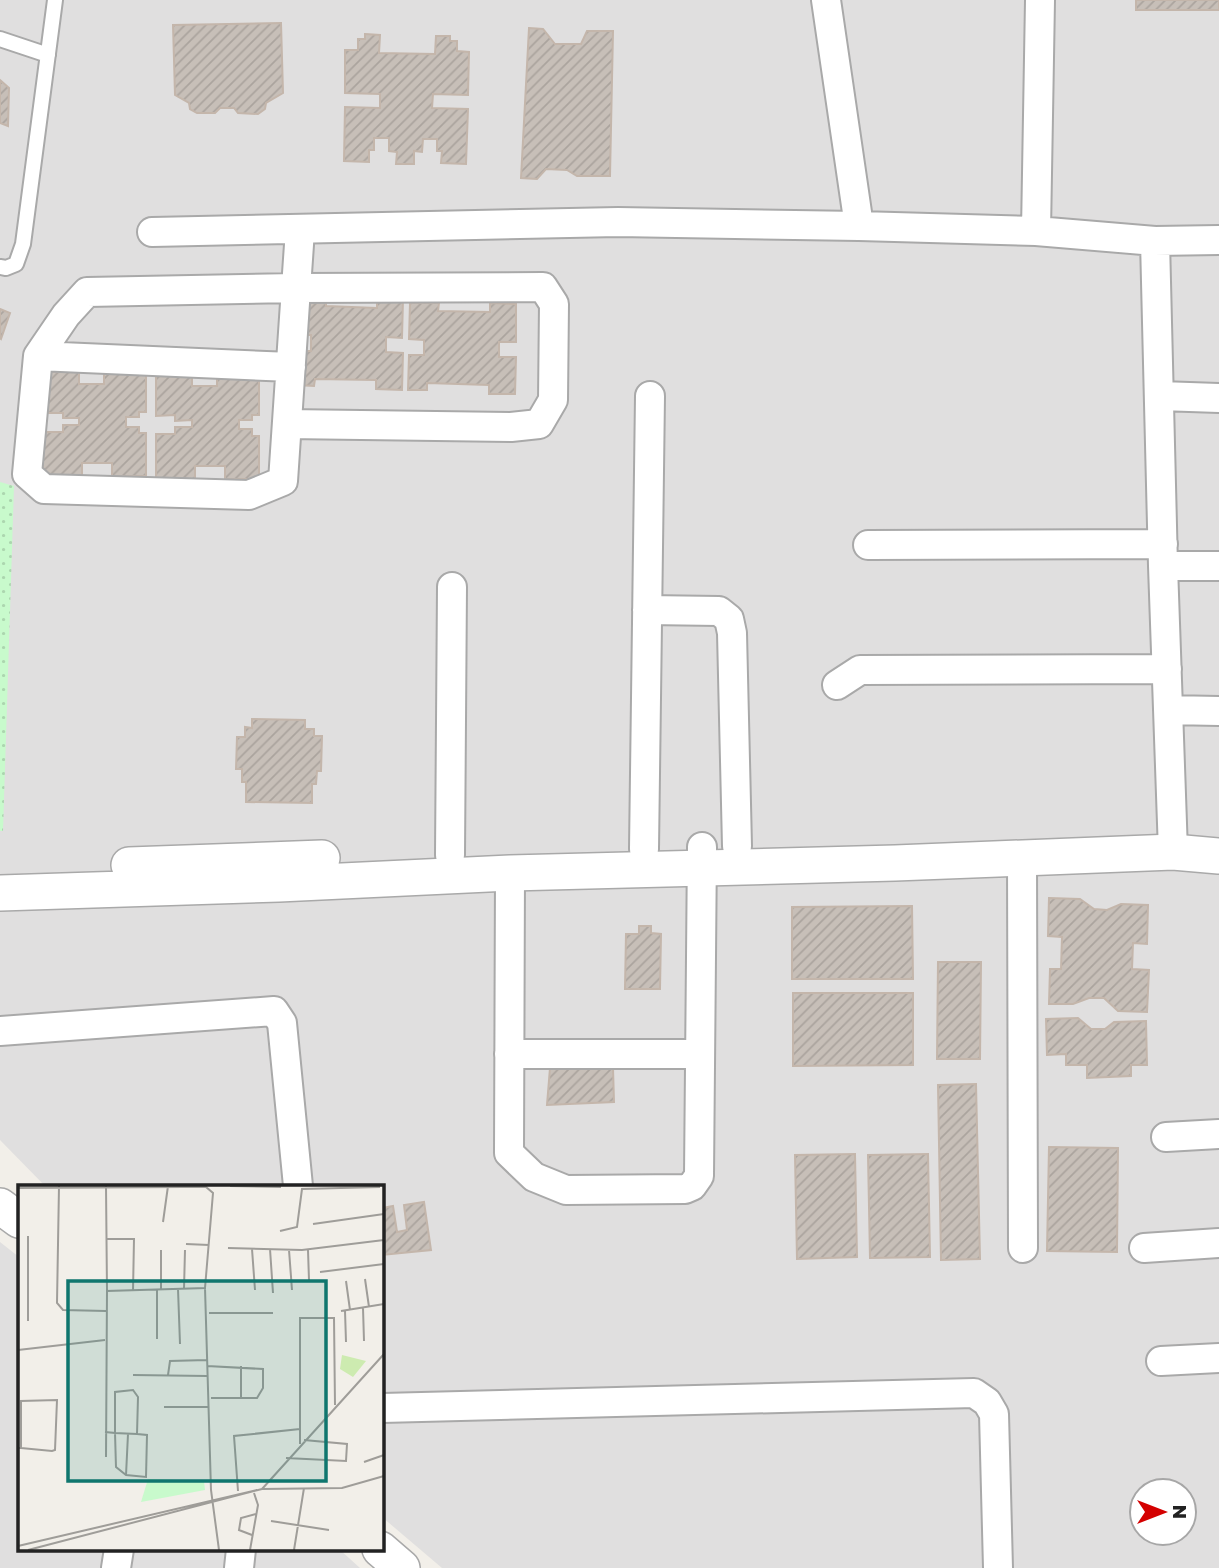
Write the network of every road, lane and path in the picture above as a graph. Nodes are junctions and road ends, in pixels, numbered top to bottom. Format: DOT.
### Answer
graph roads {
  1 [pos="55,0"];
  2 [pos="826,0"];
  3 [pos="1040,0"];
  4 [pos="0,38"];
  5 [pos="48,55"];
  6 [pos="859,226"];
  7 [pos="300,230"];
  8 [pos="152,232"];
  9 [pos="1036,232"];
  10 [pos="1219,240"];
  11 [pos="1155,241"];
  12 [pos="0,267"];
  13 [pos="296,288"];
  14 [pos="37,356"];
  15 [pos="290,367"];
  16 [pos="650,397"];
  17 [pos="1160,397"];
  18 [pos="1219,398"];
  19 [pos="287,424"];
  20 [pos="868,545"];
  21 [pos="1163,555"];
  22 [pos="1219,566"];
  23 [pos="452,587"];
  24 [pos="647,610"];
  25 [pos="1167,669"];
  26 [pos="837,685"];
  27 [pos="1168,710"];
  28 [pos="1219,711"];
  29 [pos="1219,838"];
  30 [pos="1173,842"];
  31 [pos="737,846"];
  32 [pos="644,849"];
  33 [pos="450,855"];
  34 [pos="1219,856"];
  35 [pos="702,857"];
  36 [pos="1022,858"];
  37 [pos="0,870"];
  38 [pos="510,873"];
  39 [pos="0,893"];
  40 [pos="0,1031"];
  41 [pos="509,1054"];
  42 [pos="700,1054"];
  43 [pos="1219,1133"];
  44 [pos="1166,1137"];
  45 [pos="298,1185"];
  46 [pos="0,1206"];
  47 [pos="18,1219"];
  48 [pos="1219,1243"];
  49 [pos="1023,1248"];
  50 [pos="1144,1248"];
  51 [pos="1219,1358"];
  52 [pos="1161,1361"];
  53 [pos="383,1408"];
  54 [pos="119,1550"];
  55 [pos="241,1550"];
  56 [pos="381,1550"];
  57 [pos="116,1568"];
  58 [pos="239,1568"];
  59 [pos="402,1568"];
  60 [pos="998,1568"];
  1 -- 5 [label="lane"];
  2 -- 6 [label="street"];
  3 -- 9 [label="street"];
  4 -- 5 [label="lane"];
  5 -- 12 [label="lane"];
  6 -- 7 [label="street"];
  6 -- 9 [label="street"];
  7 -- 8 [label="street"];
  7 -- 13 [label="street"];
  9 -- 11 [label="street"];
  10 -- 11 [label="street"];
  11 -- 17 [label="street"];
  13 -- 14 [label="street"];
  13 -- 15 [label="street"];
  13 -- 19 [label="street"];
  14 -- 15 [label="street"];
  14 -- 19 [label="street"];
  15 -- 19 [label="street"];
  16 -- 24 [label="street"];
  17 -- 18 [label="street"];
  17 -- 21 [label="street"];
  20 -- 21 [label="street"];
  21 -- 22 [label="street"];
  21 -- 25 [label="street"];
  23 -- 33 [label="street"];
  24 -- 31 [label="street"];
  24 -- 32 [label="street"];
  25 -- 26 [label="street"];
  25 -- 27 [label="street"];
  27 -- 28 [label="street"];
  27 -- 30 [label="street"];
  29 -- 30 [label="street"];
  30 -- 31 [label="street"];
  30 -- 34 [label="street"];
  30 -- 36 [label="street"];
  31 -- 35 [label="street"];
  32 -- 33 [label="street"];
  32 -- 35 [label="street"];
  33 -- 37 [label="street"];
  35 -- 36 [label="street"];
  35 -- 38 [label="street"];
  35 -- 42 [label="street"];
  36 -- 49 [label="street"];
  38 -- 39 [label="street"];
  38 -- 41 [label="street"];
  40 -- 45 [label="street"];
  41 -- 42 [label="street"];
  41 -- 42 [label="street"];
  43 -- 44 [label="street"];
  46 -- 47 [label="street"];
  48 -- 50 [label="street"];
  51 -- 52 [label="street"];
  53 -- 60 [label="street"];
  54 -- 57 [label="street"];
  55 -- 58 [label="street"];
  56 -- 59 [label="street"];
}
